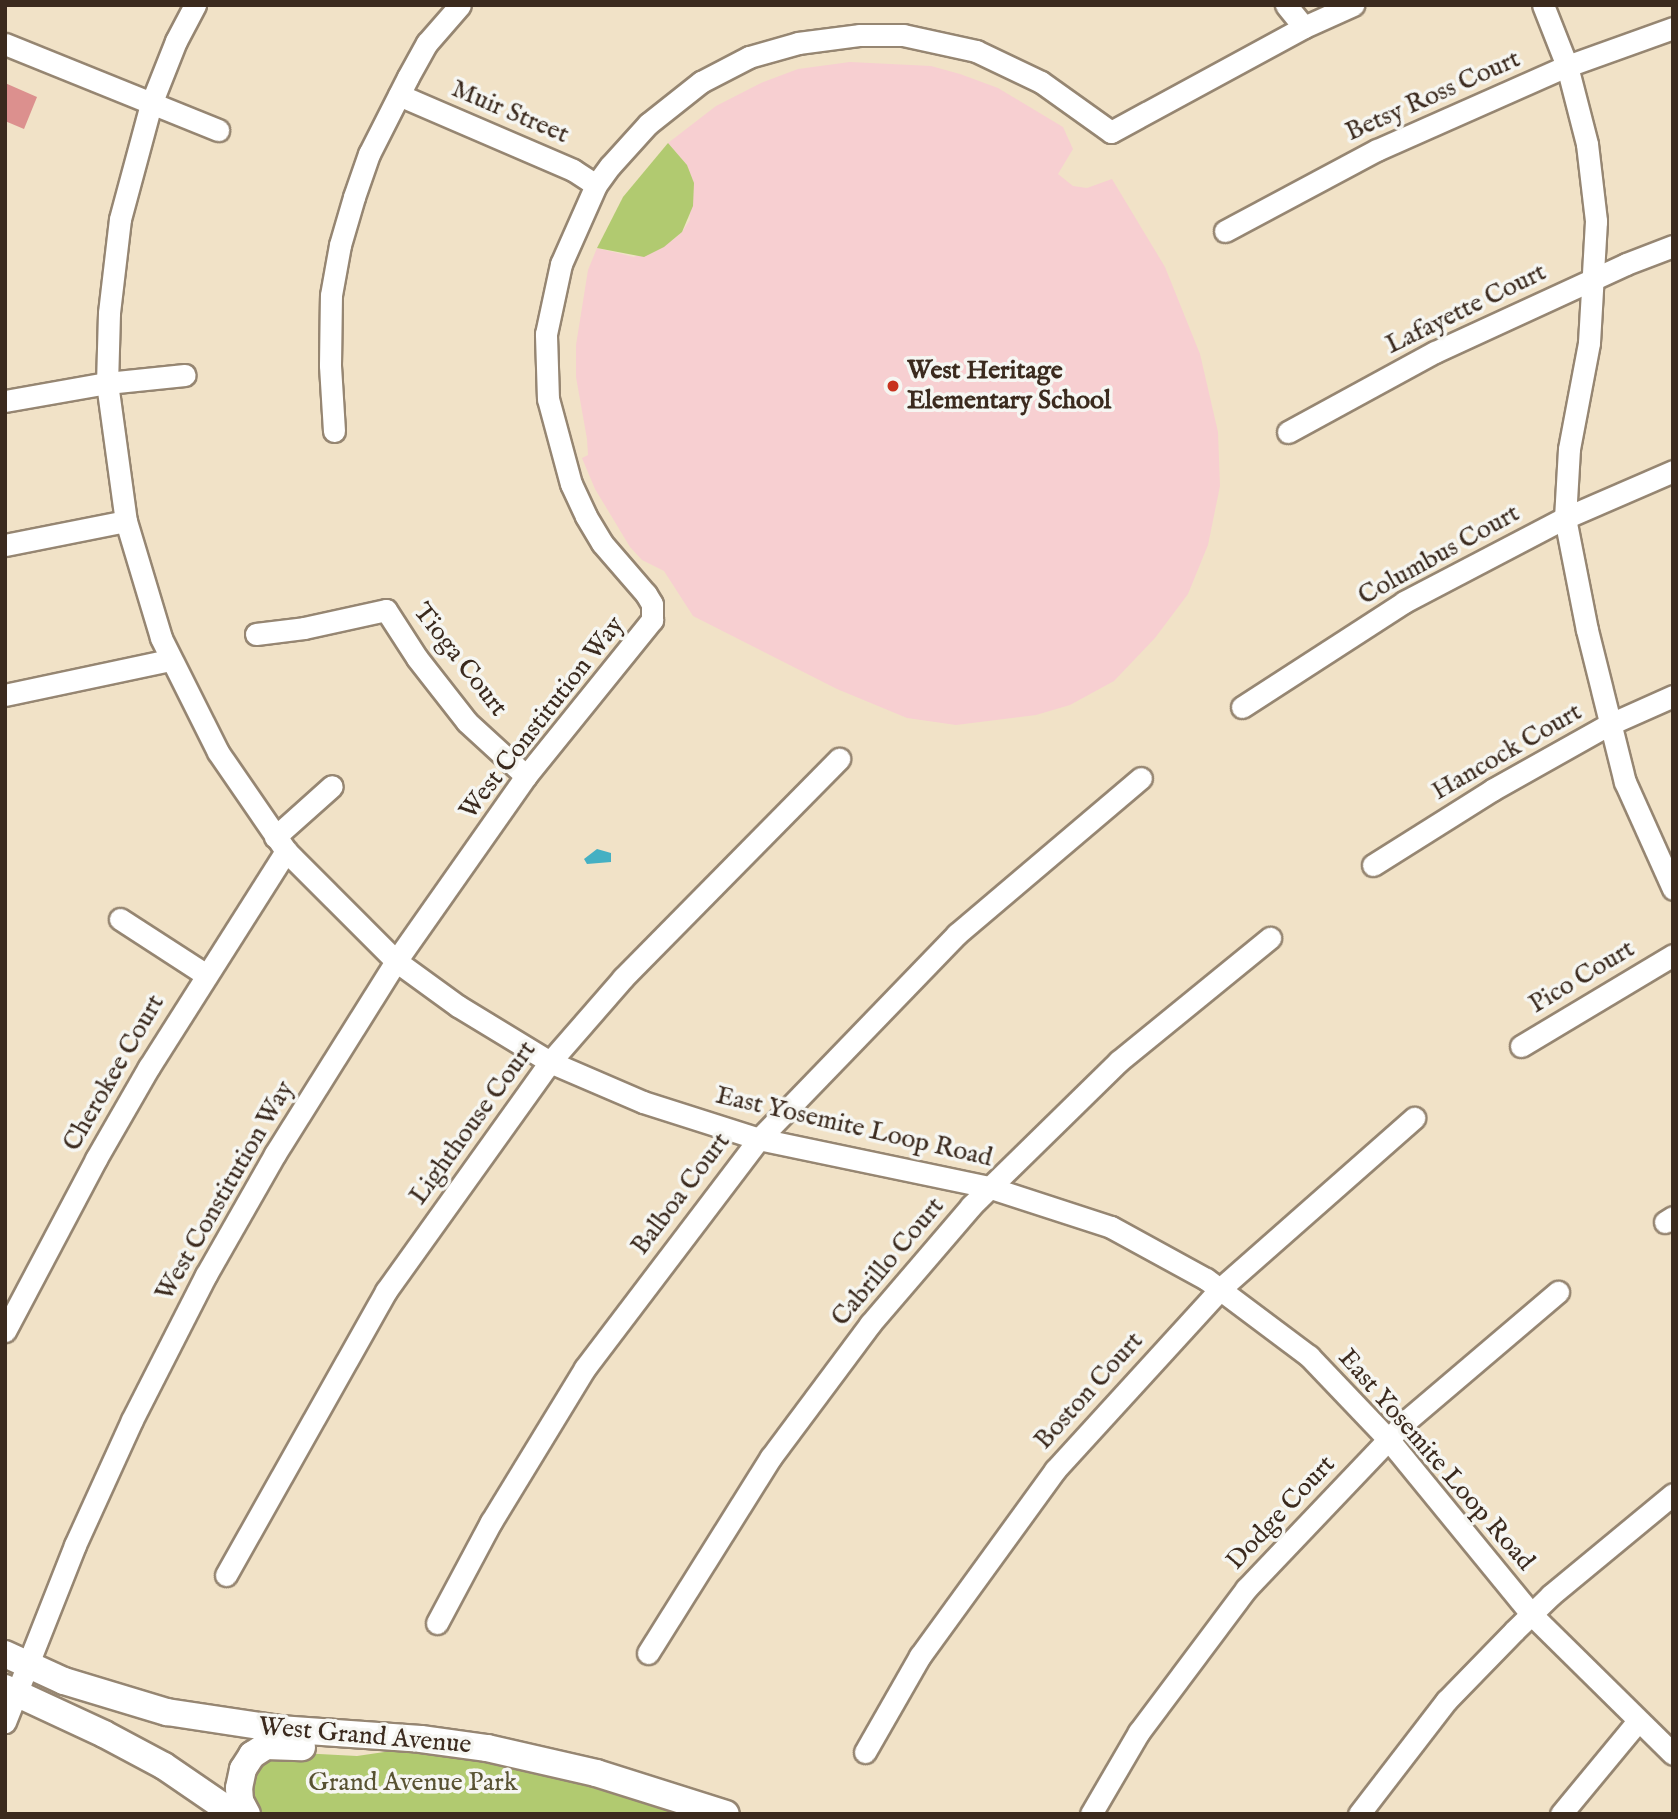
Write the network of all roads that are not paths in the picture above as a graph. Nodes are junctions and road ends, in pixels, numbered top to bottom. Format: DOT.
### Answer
graph roads {
  1 [pos="195,5"];
  2 [pos="460,5"];
  3 [pos="1286,5"];
  4 [pos="1353,5"];
  5 [pos="1543,5"];
  6 [pos="1304,27"];
  7 [pos="1673,28"];
  8 [pos="5,44"];
  9 [pos="1567,66"];
  10 [pos="399,94"];
  11 [pos="150,104"];
  12 [pos="218,130"];
  13 [pos="596,185"];
  14 [pos="1225,231"];
  15 [pos="1673,246"];
  16 [pos="1595,278"];
  17 [pos="185,375"];
  18 [pos="107,383"];
  19 [pos="5,401"];
  20 [pos="334,431"];
  21 [pos="1288,432"];
  22 [pos="1673,471"];
  23 [pos="1565,518"];
  24 [pos="126,521"];
  25 [pos="5,545"];
  26 [pos="256,634"];
  27 [pos="169,660"];
  28 [pos="5,695"];
  29 [pos="1673,695"];
  30 [pos="1242,707"];
  31 [pos="1608,725"];
  32 [pos="839,759"];
  33 [pos="526,776"];
  34 [pos="1141,778"];
  35 [pos="332,786"];
  36 [pos="280,844"];
  37 [pos="1373,865"];
  38 [pos="1673,888"];
  39 [pos="120,919"];
  40 [pos="1270,938"];
  41 [pos="1673,955"];
  42 [pos="396,961"];
  43 [pos="205,974"];
  44 [pos="1521,1046"];
  45 [pos="550,1062"];
  46 [pos="1414,1118"];
  47 [pos="759,1139"];
  48 [pos="988,1187"];
  49 [pos="1220,1289"];
  50 [pos="1558,1292"];
  51 [pos="7,1323"];
  52 [pos="1388,1439"];
  53 [pos="1673,1494"];
  54 [pos="226,1575"];
  55 [pos="1531,1614"];
  56 [pos="437,1623"];
  57 [pos="649,1653"];
  58 [pos="16,1660"];
  59 [pos="11,1691"];
  60 [pos="5,1722"];
  61 [pos="1637,1722"];
  62 [pos="350,1734"];
  63 [pos="865,1752"];
  64 [pos="1673,1755"];
  65 [pos="234,1814"];
  66 [pos="247,1814"];
  67 [pos="726,1814"];
  68 [pos="1091,1814"];
  69 [pos="1359,1814"];
  70 [pos="1561,1814"];
  1 -- 11 [label="street, East Yosemite Loop Road"];
  2 -- 10 [label="street"];
  3 -- 6 [label="street"];
  4 -- 6 [label="street, West Constitution Way"];
  5 -- 9 [label="street"];
  6 -- 13 [label="street, West Constitution Way"];
  7 -- 9 [label="street, Betsy Ross Court"];
  8 -- 11 [label="street"];
  9 -- 14 [label="street, Betsy Ross Court"];
  9 -- 16 [label="street"];
  10 -- 13 [label="street, Muir Street"];
  10 -- 20 [label="street"];
  11 -- 12 [label="street"];
  11 -- 18 [label="street, East Yosemite Loop Road"];
  13 -- 33 [label="street, West Constitution Way"];
  15 -- 16 [label="street, Lafayette Court"];
  16 -- 21 [label="street, Lafayette Court"];
  16 -- 23 [label="street"];
  17 -- 18 [label="street"];
  18 -- 19 [label="street"];
  18 -- 24 [label="street, East Yosemite Loop Road"];
  22 -- 23 [label="street, Columbus Court"];
  23 -- 30 [label="street, Columbus Court"];
  23 -- 31 [label="street"];
  24 -- 25 [label="street"];
  24 -- 27 [label="street, East Yosemite Loop Road"];
  26 -- 33 [label="street, Tioga Court"];
  27 -- 28 [label="street"];
  27 -- 36 [label="street, East Yosemite Loop Road"];
  29 -- 31 [label="street, Hancock Court"];
  31 -- 37 [label="street, Hancock Court"];
  31 -- 38 [label="street"];
  32 -- 45 [label="street, Lighthouse Court"];
  33 -- 42 [label="street, West Constitution Way"];
  34 -- 47 [label="street, Balboa Court"];
  35 -- 36 [label="street, Cherokee Court"];
  36 -- 42 [label="street, East Yosemite Loop Road"];
  36 -- 43 [label="street, Cherokee Court"];
  39 -- 43 [label="street"];
  40 -- 48 [label="street, Cabrillo Court"];
  41 -- 44 [label="street, Pico Court"];
  42 -- 45 [label="street, East Yosemite Loop Road"];
  42 -- 58 [label="street, West Constitution Way"];
  43 -- 51 [label="street, Cherokee Court"];
  45 -- 47 [label="street, East Yosemite Loop Road"];
  45 -- 54 [label="street, Lighthouse Court"];
  46 -- 49 [label="street, Boston Court"];
  47 -- 48 [label="street, East Yosemite Loop Road"];
  47 -- 56 [label="street, Balboa Court"];
  48 -- 49 [label="street, East Yosemite Loop Road"];
  48 -- 57 [label="street, Cabrillo Court"];
  49 -- 52 [label="street, East Yosemite Loop Road"];
  49 -- 63 [label="street, Boston Court"];
  50 -- 52 [label="street, Dodge Court"];
  52 -- 55 [label="street, East Yosemite Loop Road"];
  52 -- 68 [label="street, Dodge Court"];
  53 -- 55 [label="street"];
  55 -- 61 [label="street, East Yosemite Loop Road"];
  55 -- 69 [label="street"];
  58 -- 59 [label="street, West Constitution Way"];
  58 -- 62 [label="street, West Grand Avenue"];
  59 -- 60 [label="street, West Constitution Way"];
  59 -- 65 [label="street"];
  61 -- 64 [label="street, East Yosemite Loop Road"];
  61 -- 70 [label="street"];
  62 -- 66 [label="street"];
  62 -- 67 [label="street, West Grand Avenue"];
}
